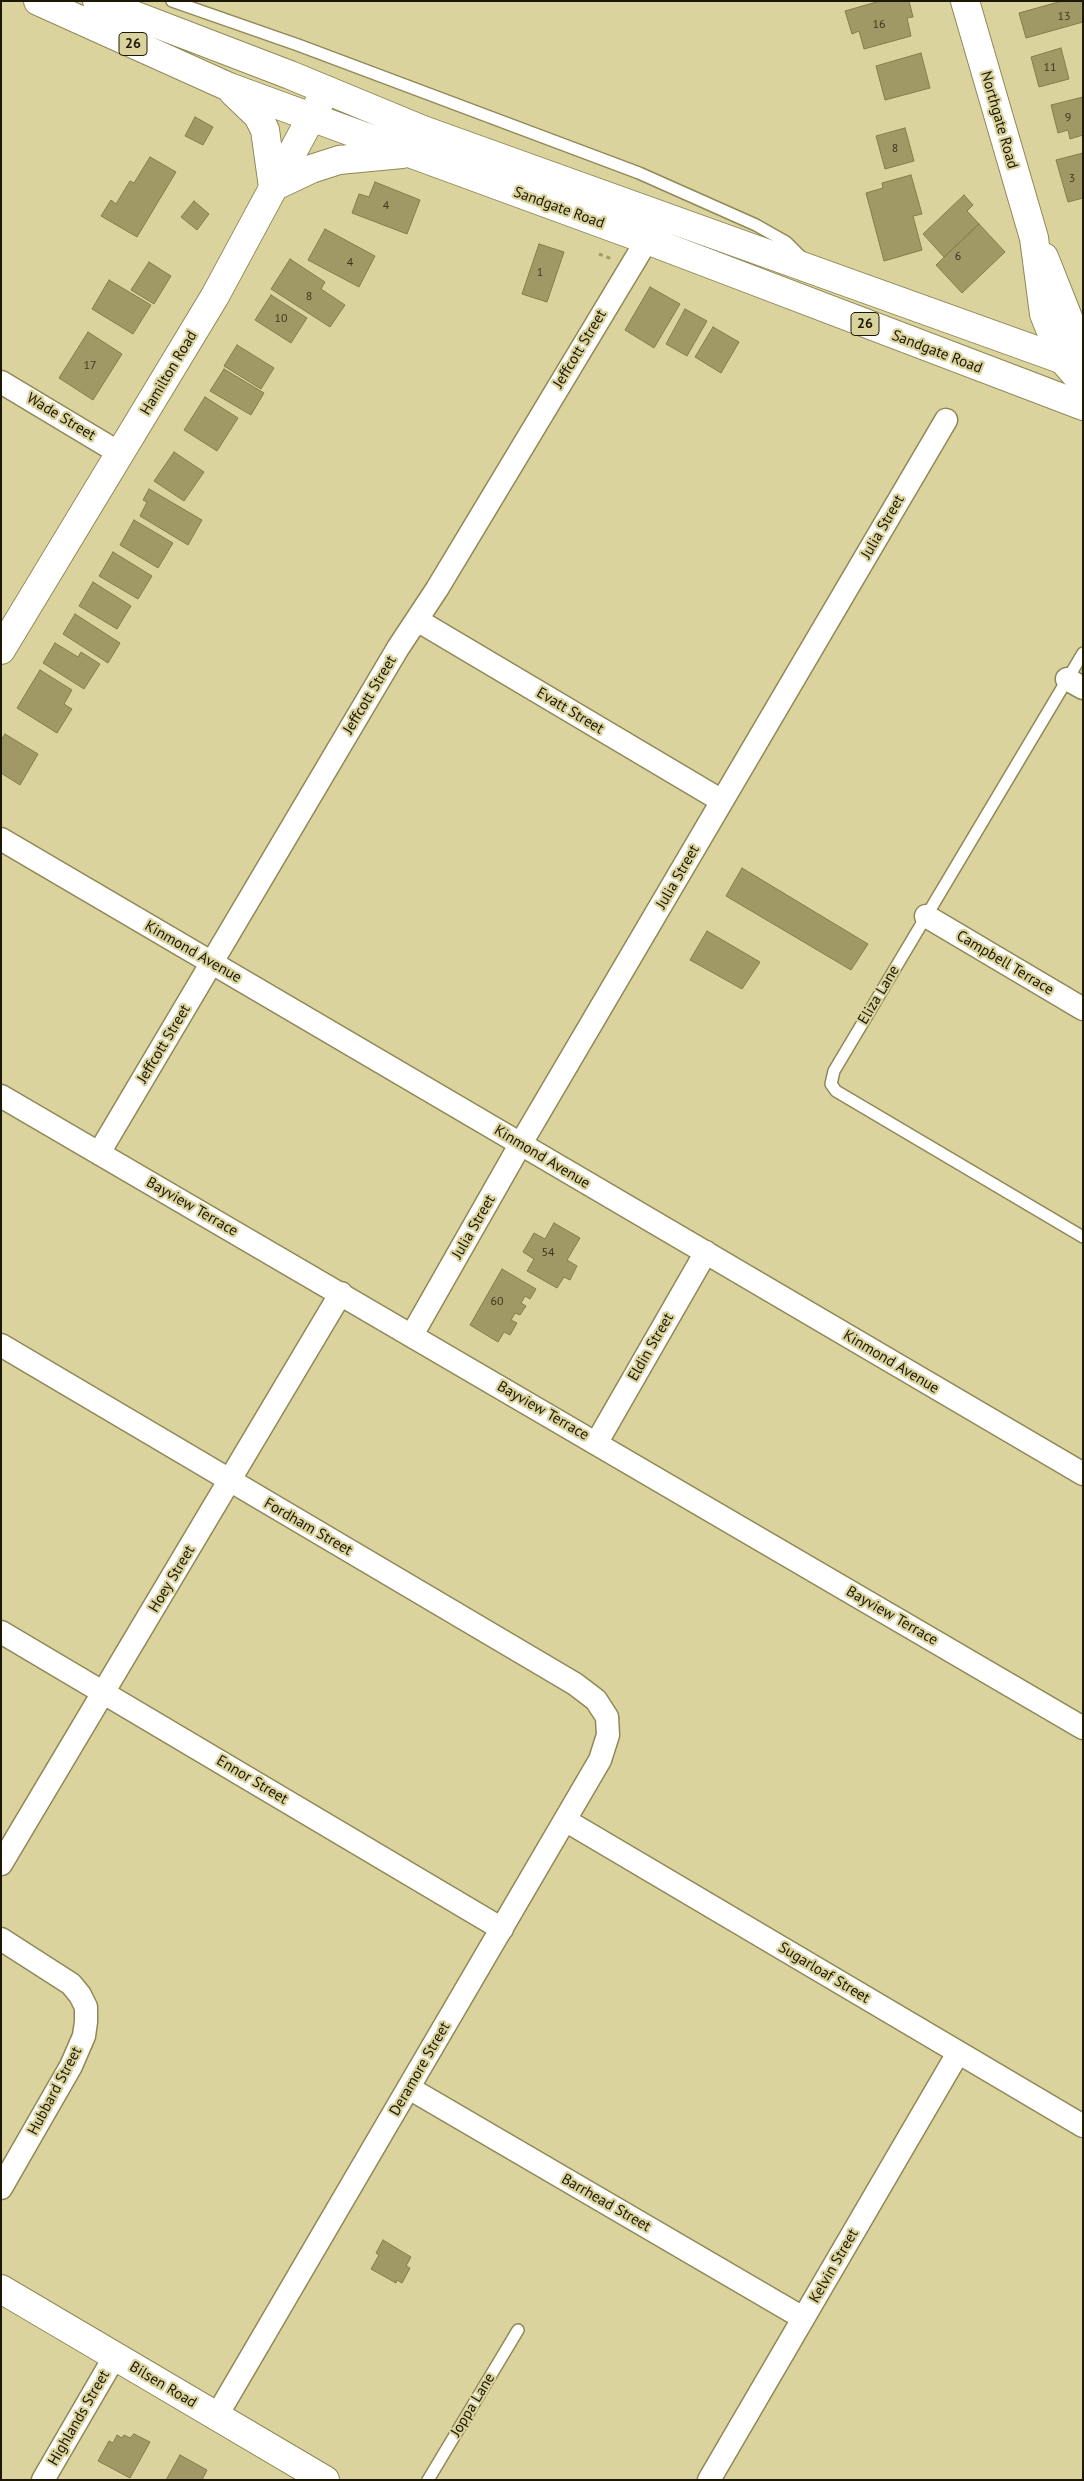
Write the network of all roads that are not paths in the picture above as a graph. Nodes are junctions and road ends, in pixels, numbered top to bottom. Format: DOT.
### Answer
graph roads {
  1 [pos="38,1"];
  2 [pos="97,1"];
  3 [pos="172,1"];
  4 [pos="965,1"];
  5 [pos="228,88"];
  6 [pos="326,90"];
  7 [pos="312,118"];
  8 [pos="409,153"];
  9 [pos="273,187"];
  10 [pos="647,240"];
  11 [pos="812,268"];
  12 [pos="1076,360"];
  13 [pos="1,382"];
  14 [pos="1083,384"];
  15 [pos="1083,406"];
  16 [pos="946,420"];
  17 [pos="121,454"];
  18 [pos="417,620"];
  19 [pos="1,650"];
  20 [pos="1083,653"];
  21 [pos="1075,684"];
  22 [pos="722,801"];
  23 [pos="1,839"];
  24 [pos="926,916"];
  25 [pos="212,963"];
  26 [pos="1083,1009"];
  27 [pos="1,1096"];
  28 [pos="520,1145"];
  29 [pos="99,1153"];
  30 [pos="1083,1237"];
  31 [pos="706,1252"];
  32 [pos="341,1293"];
  33 [pos="412,1335"];
  34 [pos="1,1345"];
  35 [pos="597,1442"];
  36 [pos="1083,1474"];
  37 [pos="230,1481"];
  38 [pos="1,1632"];
  39 [pos="104,1693"];
  40 [pos="607,1717"];
  41 [pos="1083,1728"];
  42 [pos="566,1820"];
  43 [pos="1,1864"];
  44 [pos="502,1929"];
  45 [pos="1,1939"];
  46 [pos="958,2053"];
  47 [pos="409,2088"];
  48 [pos="1083,2126"];
  49 [pos="1,2188"];
  50 [pos="1,2289"];
  51 [pos="803,2318"];
  52 [pos="518,2330"];
  53 [pos="115,2356"];
  54 [pos="216,2416"];
  55 [pos="43,2480"];
  56 [pos="325,2480"];
  57 [pos="428,2480"];
  58 [pos="709,2480"];
  1 -- 5 [label="main road, Sandgate Road / 26"];
  2 -- 6 [label="main road, Sandgate Road / 26"];
  3 -- 11 [label="lane, Sandgate Road"];
  4 -- 12 [label="main road, Northgate Road"];
  5 -- 7 [label="main road, Sandgate Road / 26"];
  5 -- 9 [label="main road"];
  6 -- 7 [label="main road, Hamilton Road"];
  6 -- 11 [label="main road, Sandgate Road / 26"];
  7 -- 8 [label="main road, Sandgate Road / 26"];
  7 -- 9 [label="main road, Hamilton Road"];
  8 -- 9 [label="main road"];
  8 -- 10 [label="main road, Sandgate Road / 26"];
  9 -- 17 [label="main road, Hamilton Road"];
  10 -- 15 [label="main road, Sandgate Road / 26"];
  10 -- 18 [label="street, Jeffcott Street"];
  11 -- 12 [label="main road, Sandgate Road / 26"];
  12 -- 14 [label="main road, Northgate Road"];
  13 -- 17 [label="street, Wade Street"];
  16 -- 22 [label="street, Julia Street"];
  17 -- 19 [label="main road, Hamilton Road"];
  18 -- 22 [label="street, Evatt Street"];
  18 -- 25 [label="street, Jeffcott Street"];
  20 -- 21 [label="lane, Eliza Lane"];
  21 -- 24 [label="lane, Eliza Lane"];
  22 -- 28 [label="street, Julia Street"];
  23 -- 25 [label="street, Kinmond Avenue"];
  24 -- 26 [label="street, Campbell Terrace"];
  24 -- 30 [label="lane, Eliza Lane"];
  25 -- 28 [label="street, Kinmond Avenue"];
  25 -- 29 [label="street, Jeffcott Street"];
  27 -- 29 [label="street, Bayview Terrace"];
  28 -- 31 [label="street, Kinmond Avenue"];
  28 -- 33 [label="street, Julia Street"];
  29 -- 32 [label="street, Bayview Terrace"];
  31 -- 35 [label="street, Eldin Street"];
  31 -- 36 [label="street, Kinmond Avenue"];
  32 -- 33 [label="street, Bayview Terrace"];
  32 -- 37 [label="street, Hoey Street"];
  33 -- 35 [label="street, Bayview Terrace"];
  34 -- 37 [label="street, Fordham Street"];
  35 -- 41 [label="street, Bayview Terrace"];
  37 -- 39 [label="street, Hoey Street"];
  37 -- 40 [label="street, Fordham Street"];
  38 -- 39 [label="street, Ennor Street"];
  39 -- 43 [label="street, Hoey Street"];
  39 -- 44 [label="street, Ennor Street"];
  40 -- 42 [label="street, Deramore Street"];
  42 -- 44 [label="street, Deramore Street"];
  42 -- 46 [label="street, Sugarloaf Street"];
  44 -- 47 [label="street, Deramore Street"];
  45 -- 49 [label="street, Hubbard Street"];
  46 -- 48 [label="street, Sugarloaf Street"];
  46 -- 51 [label="street, Kelvin Street"];
  47 -- 51 [label="street, Barrhead Street"];
  47 -- 54 [label="street, Deramore Street"];
  50 -- 53 [label="main road, Bilsen Road"];
  51 -- 58 [label="street, Kelvin Street"];
  52 -- 57 [label="lane, Joppa Lane"];
  53 -- 54 [label="main road, Bilsen Road"];
  53 -- 55 [label="street, Highlands Street"];
  54 -- 56 [label="main road, Bilsen Road"];
}
